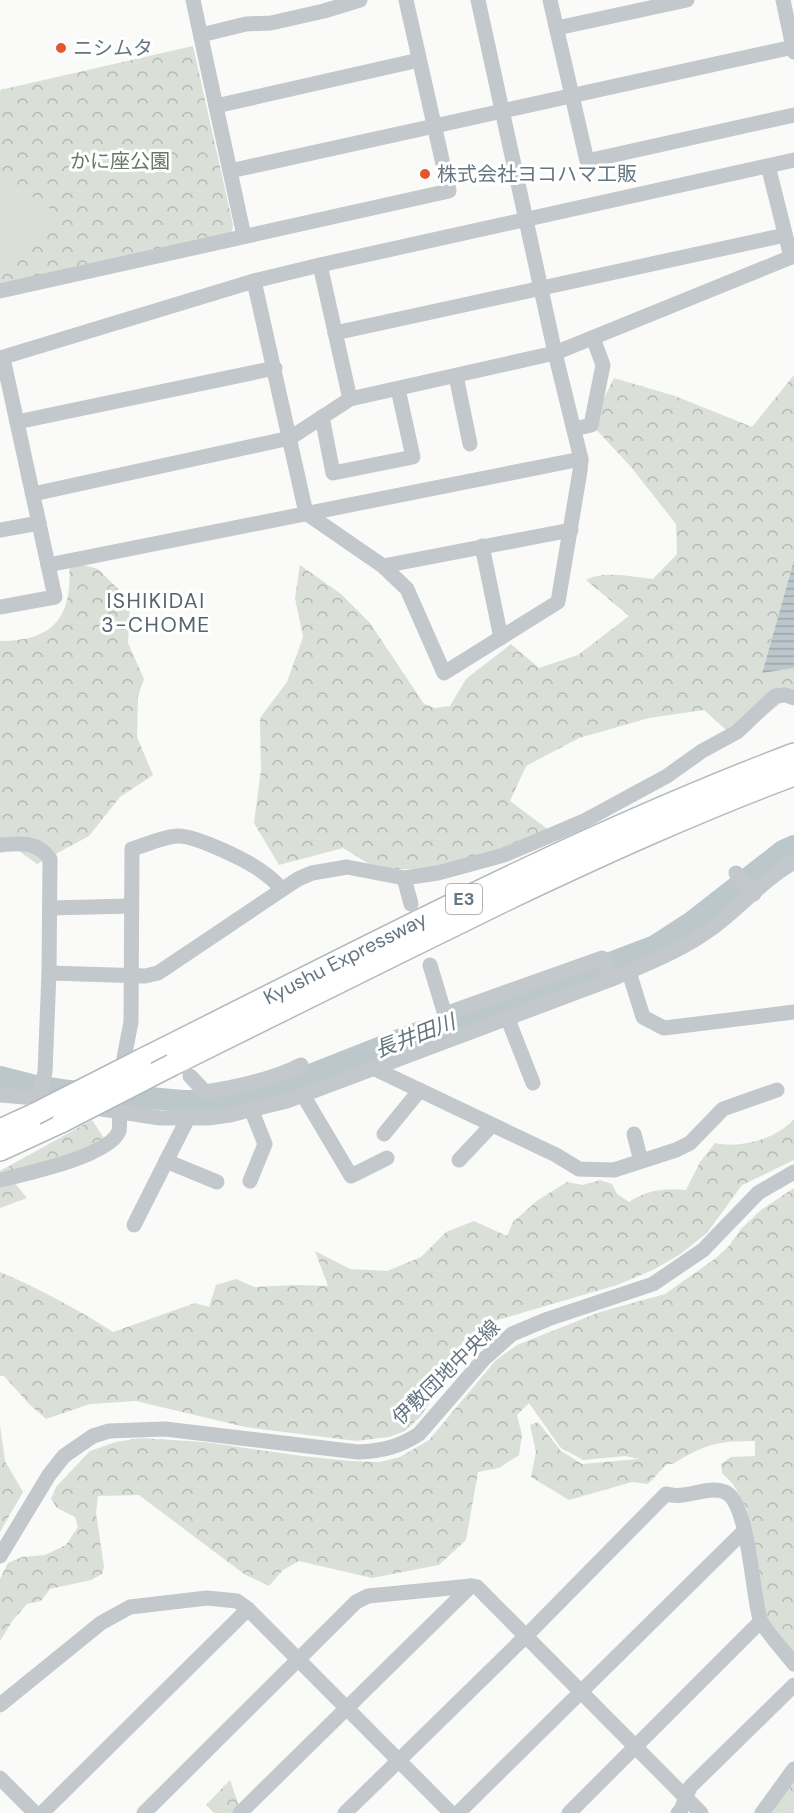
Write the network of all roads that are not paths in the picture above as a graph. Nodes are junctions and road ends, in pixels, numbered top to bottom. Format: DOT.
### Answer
graph roads {
  1 [pos="193,0"];
  2 [pos="360,0"];
  3 [pos="406,0"];
  4 [pos="478,0"];
  5 [pos="550,0"];
  6 [pos="687,0"];
  7 [pos="783,0"];
  8 [pos="556,28"];
  9 [pos="201,35"];
  10 [pos="793,49"];
  11 [pos="419,60"];
  12 [pos="572,95"];
  13 [pos="216,106"];
  14 [pos="503,110"];
  15 [pos="794,115"];
  16 [pos="434,126"];
  17 [pos="794,160"];
  18 [pos="768,166"];
  19 [pos="230,171"];
  20 [pos="526,220"];
  21 [pos="785,235"];
  22 [pos="244,236"];
  23 [pos="793,257"];
  24 [pos="320,265"];
  25 [pos="254,281"];
  26 [pos="542,288"];
  27 [pos="0,291"];
  28 [pos="335,333"];
  29 [pos="592,339"];
  30 [pos="555,353"];
  31 [pos="1,358"];
  32 [pos="275,368"];
  33 [pos="456,376"];
  34 [pos="398,389"];
  35 [pos="350,399"];
  36 [pos="322,417"];
  37 [pos="17,422"];
  38 [pos="574,429"];
  39 [pos="290,438"];
  40 [pos="470,444"];
  41 [pos="581,459"];
  42 [pos="33,494"];
  43 [pos="306,513"];
  44 [pos="39,523"];
  45 [pos="0,530"];
  46 [pos="570,530"];
  47 [pos="482,546"];
  48 [pos="48,565"];
  49 [pos="383,566"];
  50 [pos="0,606"];
  51 [pos="501,638"];
  52 [pos="794,698"];
  53 [pos="794,754"];
  54 [pos="794,775"];
  55 [pos="0,845"];
  56 [pos="794,862"];
  57 [pos="736,873"];
  58 [pos="404,878"];
  59 [pos="281,888"];
  60 [pos="754,894"];
  61 [pos="411,904"];
  62 [pos="131,906"];
  63 [pos="50,908"];
  64 [pos="430,965"];
  65 [pos="629,972"];
  66 [pos="48,973"];
  67 [pos="131,974"];
  68 [pos="612,979"];
  69 [pos="794,1012"];
  70 [pos="445,1014"];
  71 [pos="507,1017"];
  72 [pos="453,1038"];
  73 [pos="132,1059"];
  74 [pos="301,1065"];
  75 [pos="375,1069"];
  76 [pos="190,1076"];
  77 [pos="533,1083"];
  78 [pos="420,1090"];
  79 [pos="777,1090"];
  80 [pos="206,1092"];
  81 [pos="0,1095"];
  82 [pos="303,1095"];
  83 [pos="38,1101"];
  84 [pos="251,1109"];
  85 [pos="120,1112"];
  86 [pos="188,1118"];
  87 [pos="208,1118"];
  88 [pos="492,1125"];
  89 [pos="0,1130"];
  90 [pos="384,1134"];
  91 [pos="634,1134"];
  92 [pos="0,1150"];
  93 [pos="387,1158"];
  94 [pos="459,1160"];
  95 [pos="166,1161"];
  96 [pos="640,1161"];
  97 [pos="794,1172"];
  98 [pos="0,1180"];
  99 [pos="250,1181"];
  100 [pos="217,1182"];
  101 [pos="134,1225"];
  102 [pos="744,1531"];
  103 [pos="0,1556"];
  104 [pos="471,1586"];
  105 [pos="248,1609"];
  106 [pos="761,1621"];
  107 [pos="526,1636"];
  108 [pos="298,1659"];
  109 [pos="794,1664"];
  110 [pos="794,1685"];
  111 [pos="582,1693"];
  112 [pos="0,1705"];
  113 [pos="347,1708"];
  114 [pos="636,1747"];
  115 [pos="399,1760"];
  116 [pos="794,1769"];
  117 [pos="0,1778"];
  118 [pos="686,1798"];
  119 [pos="35,1813"];
  120 [pos="42,1813"];
  121 [pos="144,1813"];
  122 [pos="240,1813"];
  123 [pos="345,1813"];
  124 [pos="451,1813"];
  125 [pos="458,1813"];
  126 [pos="569,1813"];
  127 [pos="678,1813"];
  128 [pos="700,1813"];
  129 [pos="762,1813"];
  1 -- 9 [label="street"];
  2 -- 9 [label="street"];
  3 -- 11 [label="street"];
  4 -- 14 [label="street"];
  5 -- 8 [label="street"];
  6 -- 8 [label="street"];
  7 -- 10 [label="street"];
  8 -- 12 [label="street"];
  9 -- 13 [label="street"];
  10 -- 12 [label="street"];
  11 -- 13 [label="street"];
  11 -- 16 [label="street"];
  12 -- 14 [label="street"];
  12 -- 15 [label="street"];
  13 -- 19 [label="street"];
  14 -- 16 [label="street"];
  14 -- 20 [label="street"];
  16 -- 19 [label="street"];
  16 -- 22 [label="street"];
  17 -- 18 [label="street"];
  18 -- 20 [label="street"];
  18 -- 21 [label="street"];
  19 -- 22 [label="street"];
  20 -- 24 [label="street"];
  20 -- 26 [label="street"];
  21 -- 23 [label="street"];
  21 -- 26 [label="street"];
  22 -- 27 [label="street"];
  23 -- 29 [label="street"];
  24 -- 25 [label="street"];
  24 -- 28 [label="street"];
  25 -- 31 [label="street"];
  25 -- 32 [label="street"];
  26 -- 28 [label="street"];
  26 -- 30 [label="street"];
  28 -- 35 [label="street"];
  29 -- 30 [label="street"];
  29 -- 38 [label="street"];
  30 -- 33 [label="street"];
  30 -- 38 [label="street"];
  31 -- 37 [label="street"];
  32 -- 37 [label="street"];
  32 -- 39 [label="street"];
  33 -- 34 [label="street"];
  33 -- 40 [label="street"];
  34 -- 35 [label="street"];
  34 -- 36 [label="street"];
  35 -- 36 [label="street"];
  36 -- 39 [label="street"];
  37 -- 42 [label="street"];
  38 -- 41 [label="street"];
  39 -- 42 [label="street"];
  39 -- 43 [label="street"];
  41 -- 43 [label="street"];
  41 -- 46 [label="street"];
  42 -- 44 [label="street"];
  43 -- 48 [label="street"];
  43 -- 49 [label="street"];
  44 -- 45 [label="street"];
  44 -- 48 [label="street"];
  46 -- 47 [label="street"];
  46 -- 51 [label="street"];
  47 -- 49 [label="street"];
  47 -- 51 [label="street"];
  48 -- 50 [label="street"];
  49 -- 51 [label="street"];
  52 -- 58 [label="street"];
  53 -- 73 [label="highway, Kyushu Expressway / E3"];
  54 -- 92 [label="highway, Kyushu Expressway / E3, bridge"];
  55 -- 63 [label="street"];
  56 -- 60 [label="street"];
  57 -- 60 [label="street"];
  58 -- 59 [label="street"];
  58 -- 61 [label="street"];
  59 -- 62 [label="street"];
  59 -- 67 [label="street"];
  60 -- 65 [label="street"];
  62 -- 63 [label="street"];
  62 -- 67 [label="street"];
  63 -- 66 [label="street"];
  64 -- 70 [label="street"];
  65 -- 68 [label="street"];
  65 -- 69 [label="street"];
  66 -- 67 [label="street"];
  66 -- 83 [label="street"];
  67 -- 73 [label="street"];
  68 -- 70 [label="street"];
  68 -- 71 [label="street"];
  70 -- 72 [label="street"];
  71 -- 72 [label="street"];
  71 -- 77 [label="street"];
  72 -- 75 [label="street"];
  73 -- 83 [label="highway, Kyushu Expressway / E3, bridge"];
  74 -- 80 [label="street"];
  75 -- 78 [label="street"];
  75 -- 82 [label="street"];
  76 -- 80 [label="street"];
  78 -- 88 [label="street"];
  78 -- 90 [label="street"];
  79 -- 96 [label="street"];
  80 -- 87 [label="street"];
  81 -- 83 [label="street"];
  82 -- 84 [label="street"];
  82 -- 93 [label="street"];
  83 -- 85 [label="street"];
  83 -- 89 [label="highway, Kyushu Expressway / E3"];
  84 -- 87 [label="street"];
  84 -- 99 [label="street"];
  85 -- 86 [label="street"];
  85 -- 98 [label="street"];
  86 -- 87 [label="street"];
  86 -- 95 [label="street"];
  88 -- 94 [label="street"];
  88 -- 96 [label="street"];
  91 -- 96 [label="street"];
  95 -- 100 [label="street"];
  95 -- 101 [label="street"];
  97 -- 103 [label="street, 伊敷団地中央線"];
  102 -- 106 [label="street"];
  102 -- 107 [label="street"];
  102 -- 111 [label="street"];
  104 -- 107 [label="street"];
  104 -- 108 [label="street"];
  104 -- 113 [label="street"];
  105 -- 108 [label="street"];
  105 -- 112 [label="street"];
  105 -- 120 [label="street"];
  106 -- 109 [label="street"];
  106 -- 114 [label="street"];
  107 -- 111 [label="street"];
  107 -- 115 [label="street"];
  108 -- 113 [label="street"];
  108 -- 121 [label="street"];
  110 -- 118 [label="street"];
  111 -- 114 [label="street"];
  111 -- 125 [label="street"];
  113 -- 115 [label="street"];
  113 -- 122 [label="street"];
  114 -- 118 [label="street"];
  114 -- 126 [label="street"];
  115 -- 123 [label="street"];
  115 -- 124 [label="street"];
  116 -- 129 [label="street"];
  117 -- 119 [label="street"];
  118 -- 127 [label="street"];
  118 -- 128 [label="street"];
}
